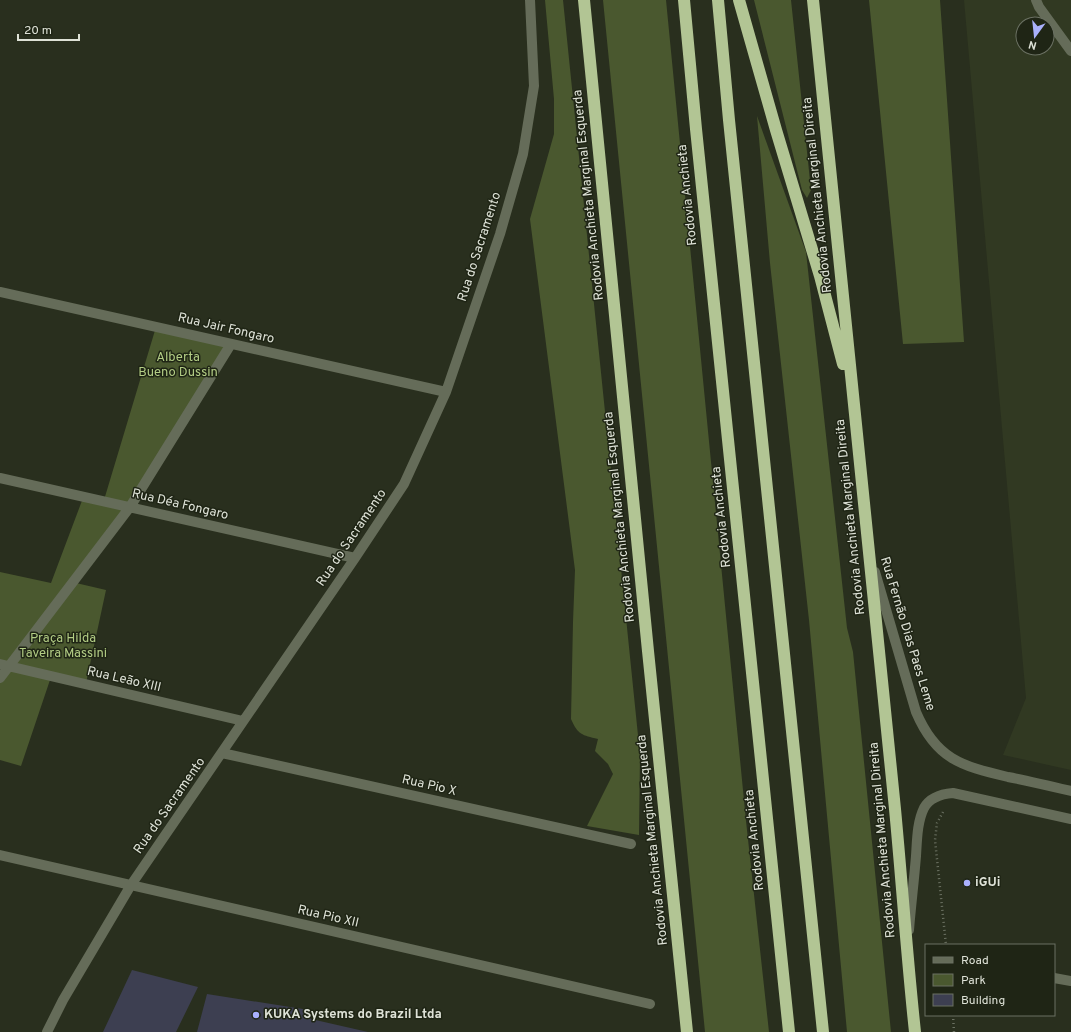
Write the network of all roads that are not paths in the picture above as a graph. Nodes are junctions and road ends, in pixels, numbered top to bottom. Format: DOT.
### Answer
graph roads {
  1 [pos="530,0"];
  2 [pos="584,0"];
  3 [pos="684,0"];
  4 [pos="718,0"];
  5 [pos="739,0"];
  6 [pos="813,0"];
  7 [pos="1036,0"];
  8 [pos="1071,51"];
  9 [pos="0,292"];
  10 [pos="231,344"];
  11 [pos="446,392"];
  12 [pos="852,402"];
  13 [pos="0,478"];
  14 [pos="130,508"];
  15 [pos="868,549"];
  16 [pos="356,558"];
  17 [pos="4,665"];
  18 [pos="0,678"];
  19 [pos="243,722"];
  20 [pos="222,753"];
  21 [pos="1071,791"];
  22 [pos="1071,819"];
  23 [pos="632,844"];
  24 [pos="0,855"];
  25 [pos="131,885"];
  26 [pos="907,956"];
  27 [pos="1055,978"];
  28 [pos="1071,981"];
  29 [pos="650,1004"];
  30 [pos="47,1032"];
  31 [pos="687,1032"];
  32 [pos="789,1032"];
  33 [pos="823,1032"];
  34 [pos="915,1032"];
  1 -- 11 [label="street, Rua do Sacramento"];
  2 -- 31 [label="highway, Rodovia Anchieta Marginal Esquerda"];
  3 -- 32 [label="highway, Rodovia Anchieta"];
  4 -- 33 [label="highway"];
  5 -- 12 [label="highway"];
  6 -- 12 [label="highway, Rodovia Anchieta Marginal Direita"];
  7 -- 8 [label="street"];
  9 -- 10 [label="street, Rua Jair Fongaro"];
  10 -- 11 [label="street, Rua Jair Fongaro"];
  10 -- 14 [label="street"];
  11 -- 16 [label="street, Rua do Sacramento"];
  12 -- 15 [label="highway, Rodovia Anchieta Marginal Direita"];
  13 -- 14 [label="street, Rua Déa Fongaro"];
  14 -- 16 [label="street, Rua Déa Fongaro"];
  14 -- 17 [label="street"];
  15 -- 21 [label="street, Rua Fernão Dias Paes Leme"];
  15 -- 26 [label="highway, Rodovia Anchieta Marginal Direita"];
  16 -- 19 [label="street, Rua do Sacramento"];
  17 -- 18 [label="street"];
  17 -- 19 [label="street, Rua Leão XIII"];
  19 -- 20 [label="street, Rua do Sacramento"];
  20 -- 23 [label="street, Rua Pio X"];
  20 -- 25 [label="street, Rua do Sacramento"];
  22 -- 26 [label="street"];
  24 -- 25 [label="street, Rua Pio XII"];
  25 -- 29 [label="street, Rua Pio XII"];
  25 -- 30 [label="street, Rua do Sacramento"];
  26 -- 34 [label="highway, Rodovia Anchieta Marginal Direita"];
  27 -- 28 [label="street"];
}
